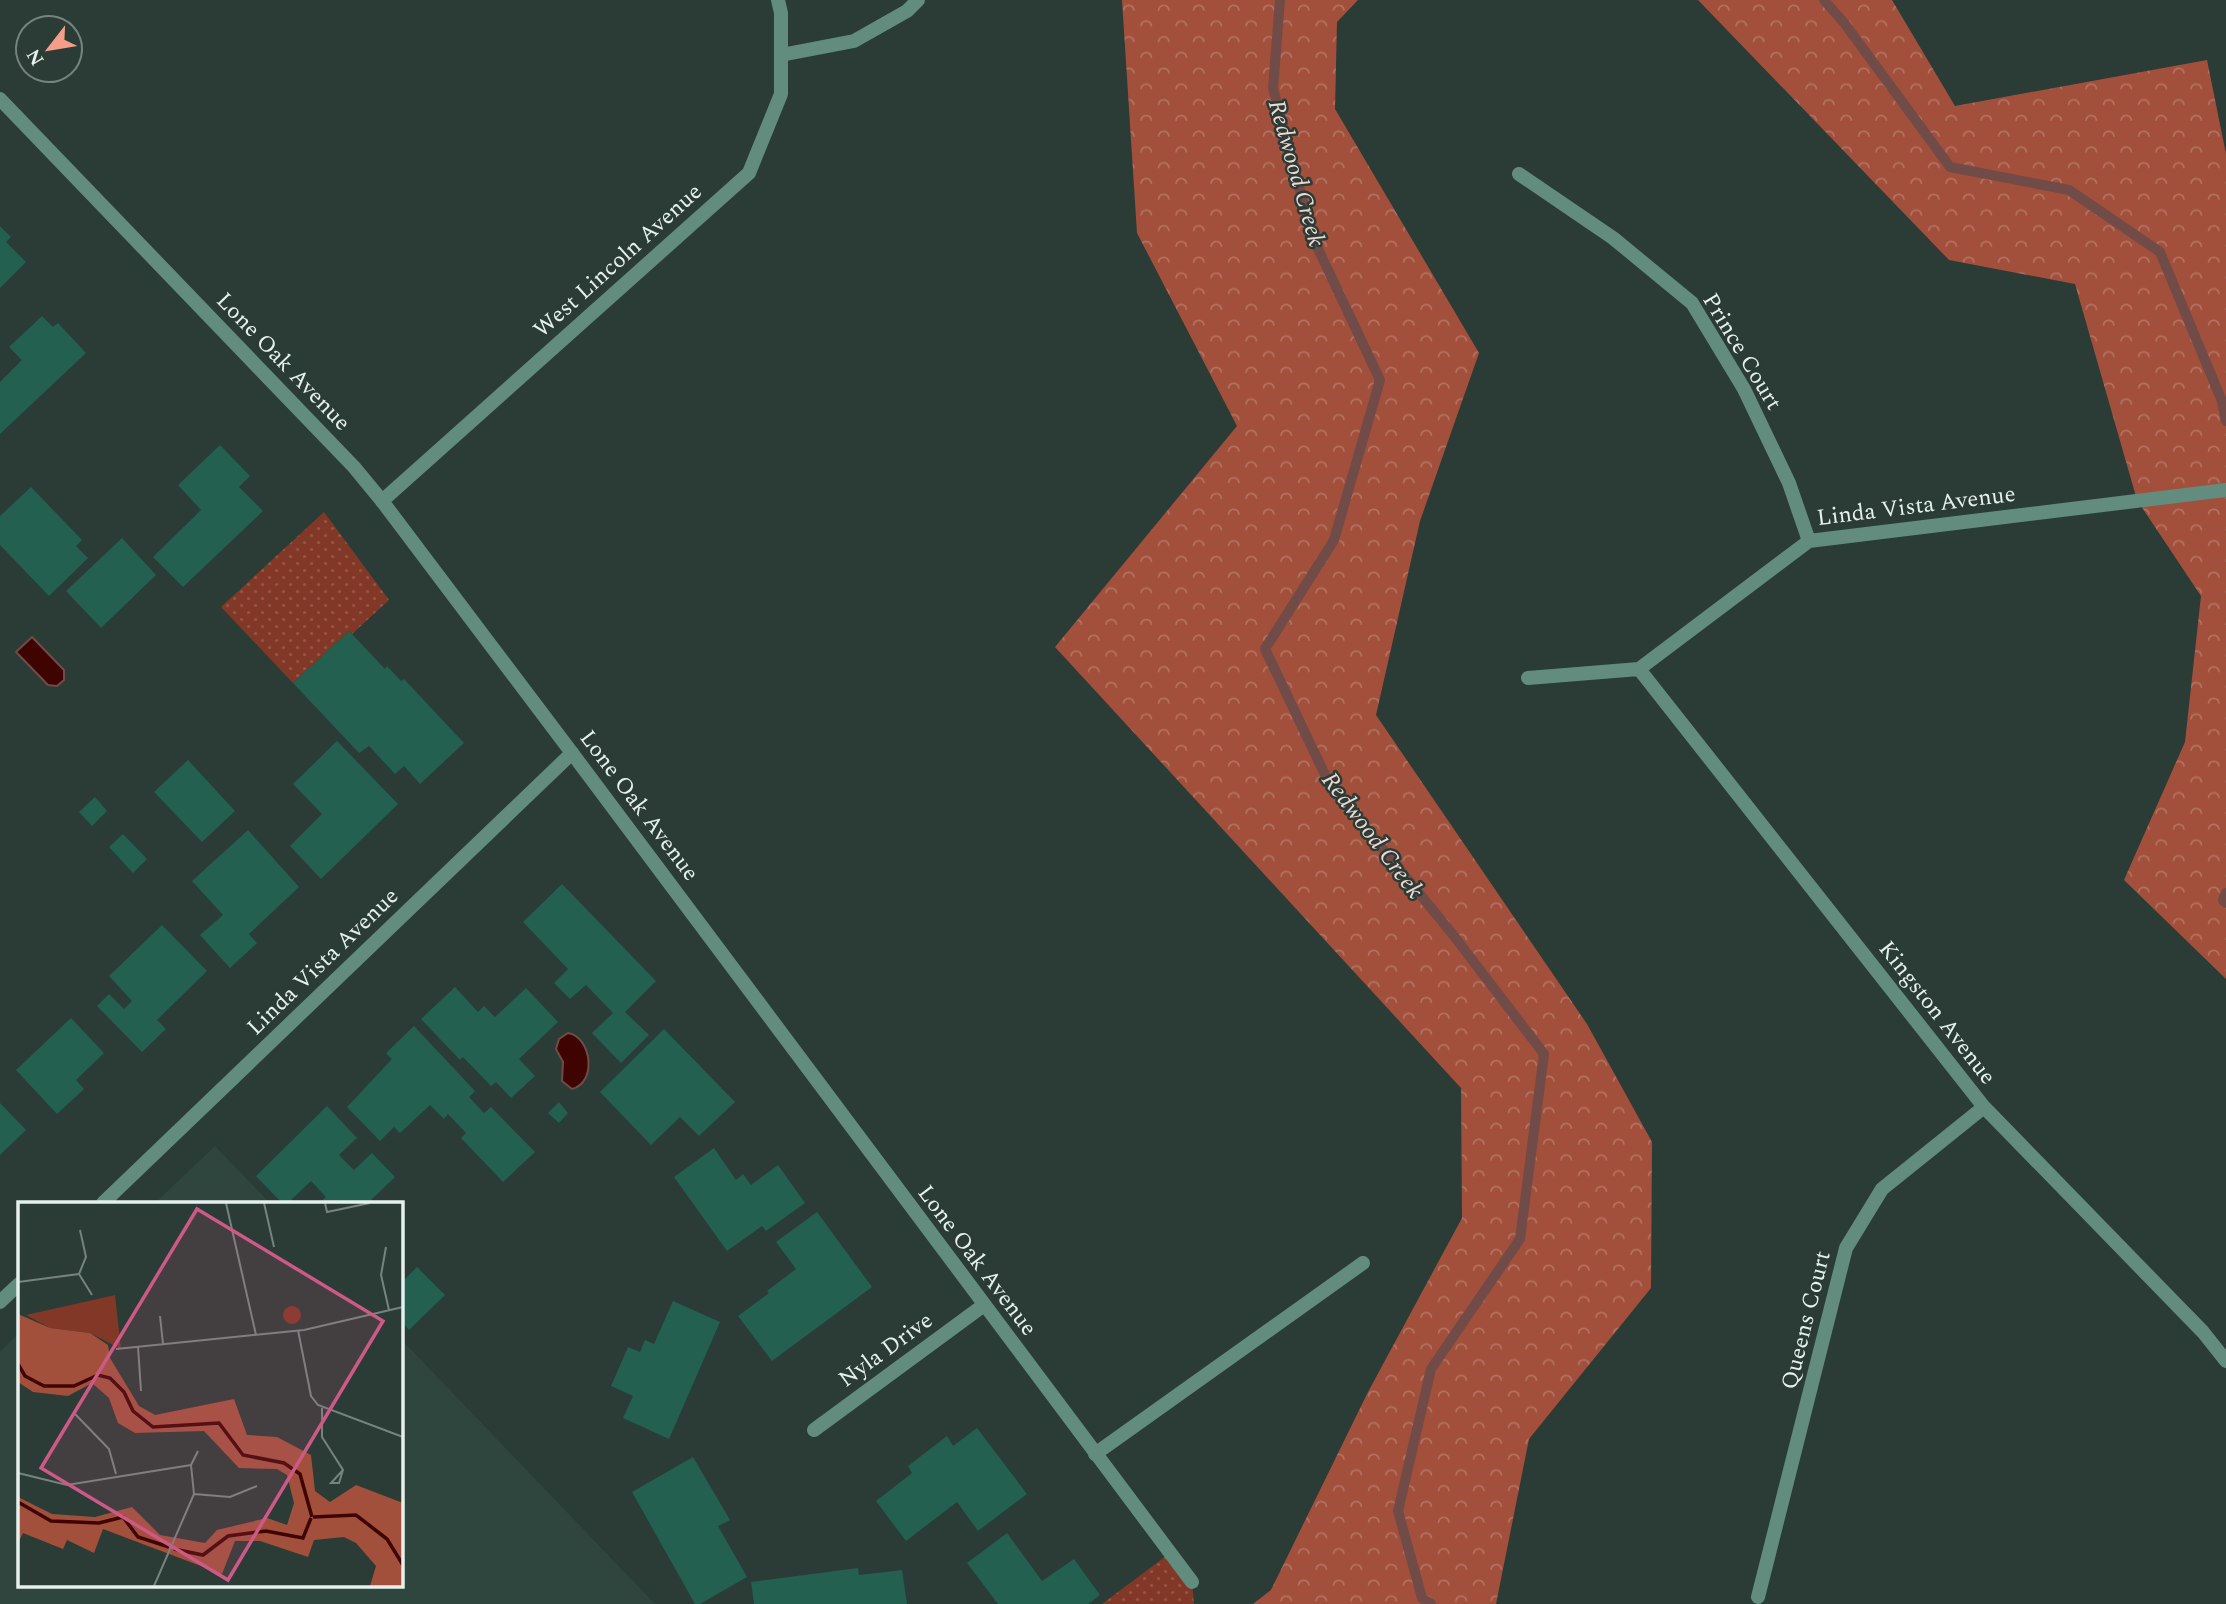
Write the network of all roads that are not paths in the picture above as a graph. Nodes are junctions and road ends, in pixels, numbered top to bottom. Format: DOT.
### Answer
graph roads {
  1 [pos="778,0"];
  2 [pos="918,0"];
  3 [pos="781,55"];
  4 [pos="0,99"];
  5 [pos="1519,174"];
  6 [pos="2221,490"];
  7 [pos="382,501"];
  8 [pos="1809,541"];
  9 [pos="1639,669"];
  10 [pos="1528,678"];
  11 [pos="572,753"];
  12 [pos="1984,1107"];
  13 [pos="104,1202"];
  14 [pos="1363,1263"];
  15 [pos="18,1285"];
  16 [pos="0,1303"];
  17 [pos="984,1305"];
  18 [pos="2226,1361"];
  19 [pos="814,1430"];
  20 [pos="1095,1454"];
  21 [pos="1192,1582"];
  22 [pos="1758,1597"];
  1 -- 3 [label="street, West Lincoln Avenue"];
  2 -- 3 [label="street"];
  3 -- 7 [label="street, West Lincoln Avenue"];
  4 -- 7 [label="street, Lone Oak Avenue"];
  5 -- 8 [label="street, Prince Court"];
  6 -- 8 [label="street, Linda Vista Avenue"];
  7 -- 11 [label="street, Lone Oak Avenue"];
  8 -- 9 [label="street, Linda Vista Avenue"];
  9 -- 10 [label="street"];
  9 -- 12 [label="street, Kingston Avenue"];
  11 -- 13 [label="street, Linda Vista Avenue"];
  11 -- 17 [label="street, Lone Oak Avenue"];
  12 -- 18 [label="street, Kingston Avenue"];
  12 -- 22 [label="street, Queens Court"];
  14 -- 20 [label="street"];
  15 -- 16 [label="street"];
  17 -- 19 [label="street, Nyla Drive"];
  17 -- 20 [label="street, Lone Oak Avenue"];
  20 -- 21 [label="street, Lone Oak Avenue"];
}
